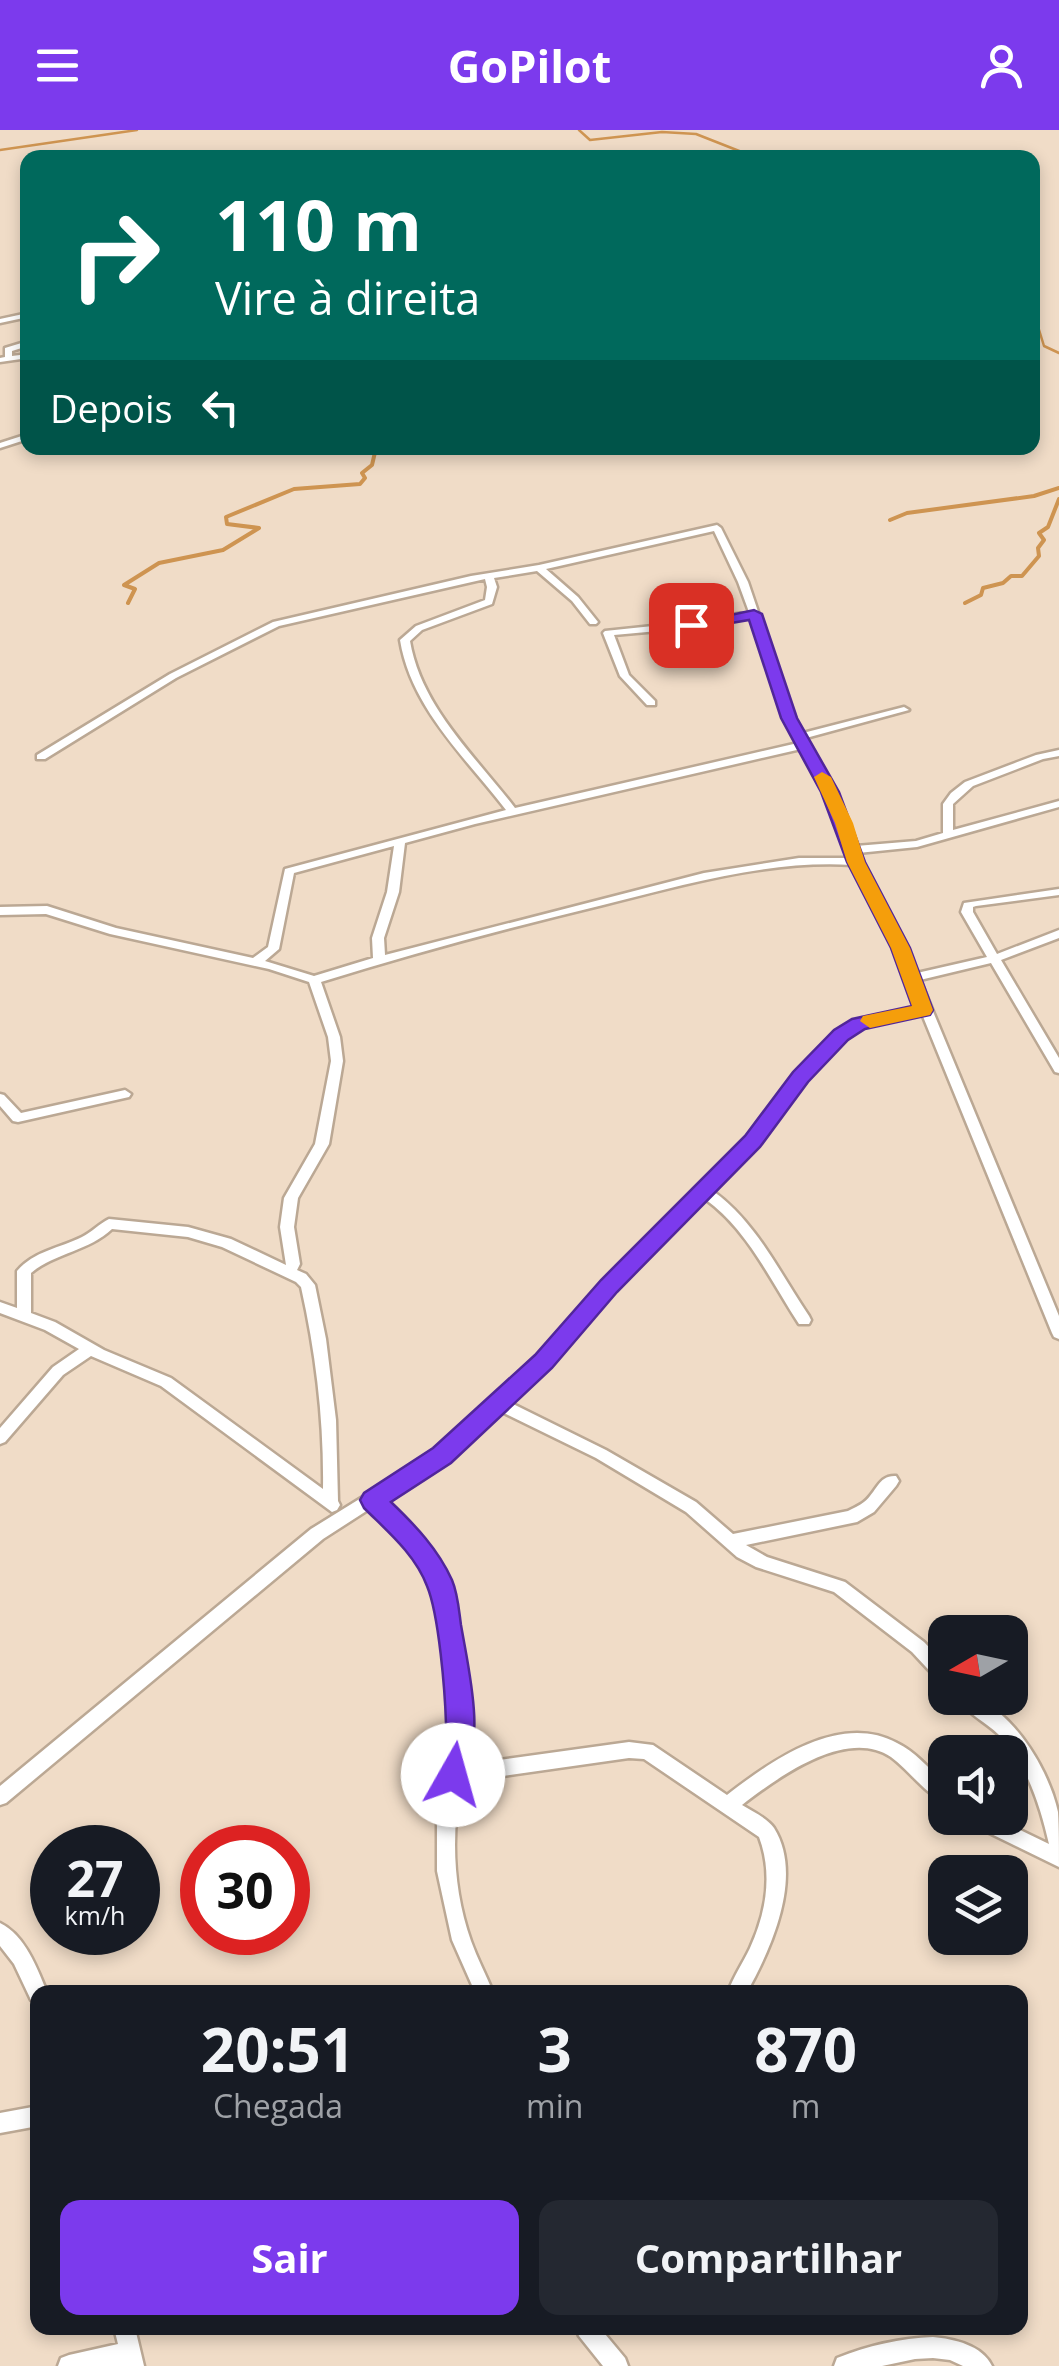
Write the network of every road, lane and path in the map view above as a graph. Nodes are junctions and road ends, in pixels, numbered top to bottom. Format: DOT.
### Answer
graph roads {
  1 [pos="539,568"];
  2 [pos="489,576"];
  3 [pos="754,614"];
  4 [pos="593,622"];
  5 [pos="651,704"];
  6 [pos="904,710"];
  7 [pos="802,741"];
  8 [pos="1059,753"];
  9 [pos="41,757"];
  10 [pos="1058,805"];
  11 [pos="513,812"];
  12 [pos="948,836"];
  13 [pos="400,841"];
  14 [pos="855,856"];
  15 [pos="1059,892"];
  16 [pos="0,911"];
  17 [pos="1059,934"];
  18 [pos="994,959"];
  19 [pos="378,960"];
  20 [pos="256,962"];
  21 [pos="911,978"];
  22 [pos="314,980"];
  23 [pos="923,1010"];
  24 [pos="1059,1069"];
  25 [pos="125,1094"];
  26 [pos="0,1098"];
  27 [pos="704,1192"];
  28 [pos="289,1272"];
  29 [pos="0,1307"];
  30 [pos="24,1316"];
  31 [pos="804,1320"];
  32 [pos="1059,1333"];
  33 [pos="90,1348"];
  34 [pos="498,1404"];
  35 [pos="0,1438"];
  36 [pos="891,1481"];
  37 [pos="373,1500"];
  38 [pos="330,1502"];
  39 [pos="345,1514"];
  40 [pos="730,1541"];
  41 [pos="928,1657"];
  42 [pos="986,1715"];
  43 [pos="453,1775"];
  44 [pos="928,1779"];
  45 [pos="0,1797"];
  46 [pos="728,1804"];
  47 [pos="1012,1835"];
  48 [pos="1059,1850"];
  49 [pos="1059,1858"];
  50 [pos="0,1932"];
  51 [pos="34,1985"];
  52 [pos="481,1985"];
  53 [pos="741,1985"];
  54 [pos="30,2117"];
  55 [pos="0,2123"];
  56 [pos="593,2335"];
  57 [pos="132,2359"];
  58 [pos="70,2366"];
  59 [pos="617,2366"];
  60 [pos="845,2366"];
  61 [pos="981,2366"];
  1 -- 2 [label="street"];
  1 -- 3 [label="street"];
  1 -- 4 [label="street"];
  2 -- 9 [label="street"];
  2 -- 11 [label="street"];
  3 -- 5 [label="street"];
  3 -- 7 [label="street"];
  6 -- 7 [label="street"];
  7 -- 11 [label="street"];
  7 -- 14 [label="street"];
  8 -- 12 [label="street"];
  10 -- 12 [label="street"];
  11 -- 13 [label="street"];
  12 -- 14 [label="street"];
  13 -- 19 [label="street"];
  13 -- 20 [label="street"];
  14 -- 19 [label="street"];
  14 -- 21 [label="street"];
  15 -- 18 [label="street"];
  16 -- 20 [label="street"];
  17 -- 18 [label="street"];
  18 -- 21 [label="street"];
  18 -- 24 [label="street"];
  19 -- 22 [label="street"];
  20 -- 22 [label="street"];
  21 -- 23 [label="street"];
  22 -- 28 [label="street"];
  23 -- 27 [label="street"];
  23 -- 32 [label="street"];
  25 -- 26 [label="street"];
  27 -- 31 [label="street"];
  27 -- 34 [label="street"];
  28 -- 30 [label="street"];
  28 -- 38 [label="street"];
  29 -- 30 [label="street"];
  30 -- 33 [label="street"];
  33 -- 35 [label="street"];
  33 -- 38 [label="street"];
  34 -- 37 [label="street"];
  34 -- 40 [label="street"];
  36 -- 40 [label="street"];
  37 -- 39 [label="street"];
  37 -- 43 [label="street"];
  38 -- 39 [label="street"];
  39 -- 45 [label="street"];
  40 -- 41 [label="street"];
  42 -- 48 [label="street"];
  43 -- 46 [label="street"];
  43 -- 52 [label="street"];
  44 -- 46 [label="street"];
  46 -- 53 [label="street"];
  47 -- 49 [label="street"];
  50 -- 51 [label="street"];
  54 -- 55 [label="street"];
  56 -- 59 [label="street"];
  57 -- 58 [label="street"];
  60 -- 61 [label="street"];
}
